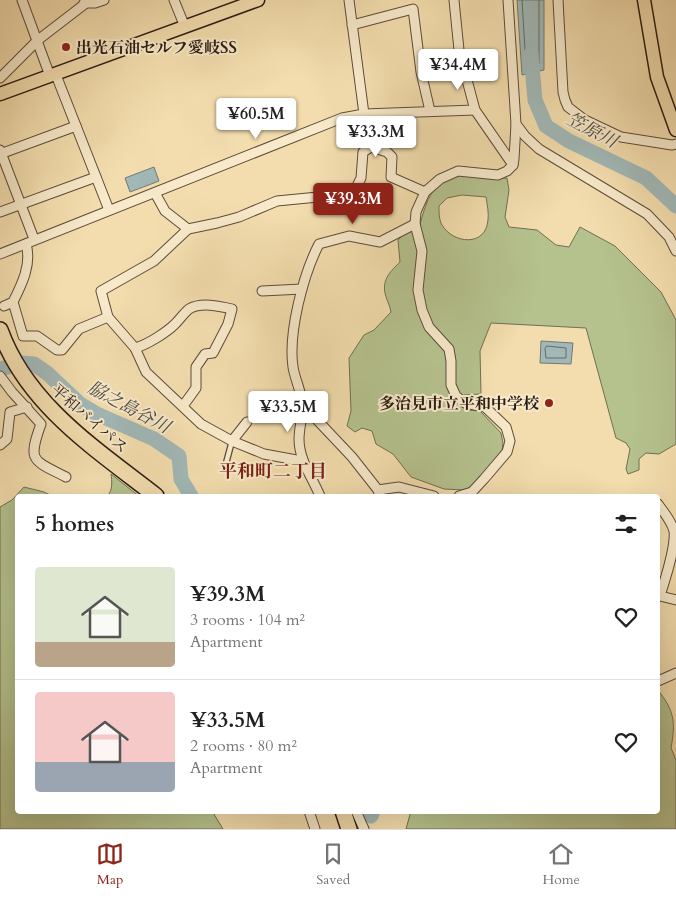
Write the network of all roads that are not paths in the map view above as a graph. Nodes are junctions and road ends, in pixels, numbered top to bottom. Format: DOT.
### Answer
graph roads {
  1 [pos="22,0"];
  2 [pos="104,0"];
  3 [pos="174,0"];
  4 [pos="258,0"];
  5 [pos="349,0"];
  6 [pos="454,0"];
  7 [pos="508,0"];
  8 [pos="558,0"];
  9 [pos="644,0"];
  10 [pos="87,2"];
  11 [pos="352,25"];
  12 [pos="185,27"];
  13 [pos="38,40"];
  14 [pos="53,76"];
  15 [pos="0,78"];
  16 [pos="0,94"];
  17 [pos="475,110"];
  18 [pos="430,111"];
  19 [pos="364,114"];
  20 [pos="516,124"];
  21 [pos="76,126"];
  22 [pos="676,130"];
  23 [pos="676,144"];
  24 [pos="371,147"];
  25 [pos="0,152"];
  26 [pos="513,164"];
  27 [pos="96,177"];
  28 [pos="425,192"];
  29 [pos="155,193"];
  30 [pos="20,205"];
  31 [pos="109,210"];
  32 [pos="0,212"];
  33 [pos="415,224"];
  34 [pos="188,229"];
  35 [pos="30,241"];
  36 [pos="676,252"];
  37 [pos="0,254"];
  38 [pos="302,288"];
  39 [pos="262,291"];
  40 [pos="108,317"];
  41 [pos="0,330"];
  42 [pos="135,348"];
  43 [pos="0,376"];
  44 [pos="302,404"];
  45 [pos="182,406"];
  46 [pos="27,407"];
  47 [pos="247,422"];
  48 [pos="232,441"];
  49 [pos="0,445"];
  50 [pos="302,461"];
  51 [pos="225,467"];
  52 [pos="66,477"];
  53 [pos="379,493"];
  54 [pos="154,494"];
  55 [pos="319,494"];
  56 [pos="426,494"];
  57 [pos="466,494"];
  58 [pos="660,507"];
  59 [pos="660,596"];
  60 [pos="660,596"];
  61 [pos="676,600"];
  62 [pos="676,673"];
  63 [pos="660,680"];
  64 [pos="311,814"];
  65 [pos="344,814"];
  66 [pos="357,814"];
  67 [pos="315,829"];
  68 [pos="349,829"];
  69 [pos="364,829"];
  1 -- 13 [label="street"];
  2 -- 10 [label="street"];
  3 -- 12 [label="street"];
  4 -- 12 [label="main road"];
  5 -- 11 [label="street"];
  6 -- 17 [label="street"];
  7 -- 20 [label="street"];
  8 -- 23 [label="street"];
  9 -- 22 [label="main road"];
  10 -- 13 [label="street"];
  11 -- 18 [label="street"];
  11 -- 19 [label="street"];
  12 -- 14 [label="main road"];
  13 -- 14 [label="street"];
  13 -- 15 [label="street"];
  14 -- 16 [label="main road"];
  14 -- 21 [label="street"];
  17 -- 18 [label="street"];
  17 -- 26 [label="street"];
  18 -- 19 [label="street"];
  19 -- 24 [label="street"];
  19 -- 29 [label="street"];
  20 -- 26 [label="street"];
  20 -- 36 [label="street"];
  21 -- 25 [label="street"];
  21 -- 27 [label="street"];
  24 -- 28 [label="street"];
  24 -- 34 [label="street"];
  25 -- 30 [label="street"];
  26 -- 28 [label="street"];
  27 -- 30 [label="street"];
  27 -- 31 [label="street"];
  28 -- 33 [label="street"];
  29 -- 31 [label="street"];
  29 -- 34 [label="street"];
  30 -- 32 [label="street"];
  30 -- 35 [label="street"];
  31 -- 35 [label="street"];
  33 -- 38 [label="street"];
  33 -- 57 [label="street"];
  34 -- 40 [label="street"];
  35 -- 37 [label="street"];
  35 -- 40 [label="street"];
  38 -- 39 [label="street"];
  38 -- 44 [label="street"];
  40 -- 42 [label="street"];
  41 -- 54 [label="highway, 平和バイパス"];
  42 -- 45 [label="street"];
  42 -- 45 [label="street"];
  43 -- 46 [label="street"];
  44 -- 50 [label="street"];
  44 -- 53 [label="street"];
  45 -- 48 [label="street"];
  46 -- 49 [label="street"];
  46 -- 52 [label="street"];
  47 -- 48 [label="street"];
  48 -- 50 [label="street"];
  48 -- 51 [label="lane"];
  50 -- 55 [label="street"];
  53 -- 56 [label="street"];
  58 -- 59 [label="street"];
  60 -- 61 [label="street"];
  62 -- 63 [label="street"];
  64 -- 67 [label="street"];
  65 -- 68 [label="highway"];
  66 -- 69 [label="street"];
}
